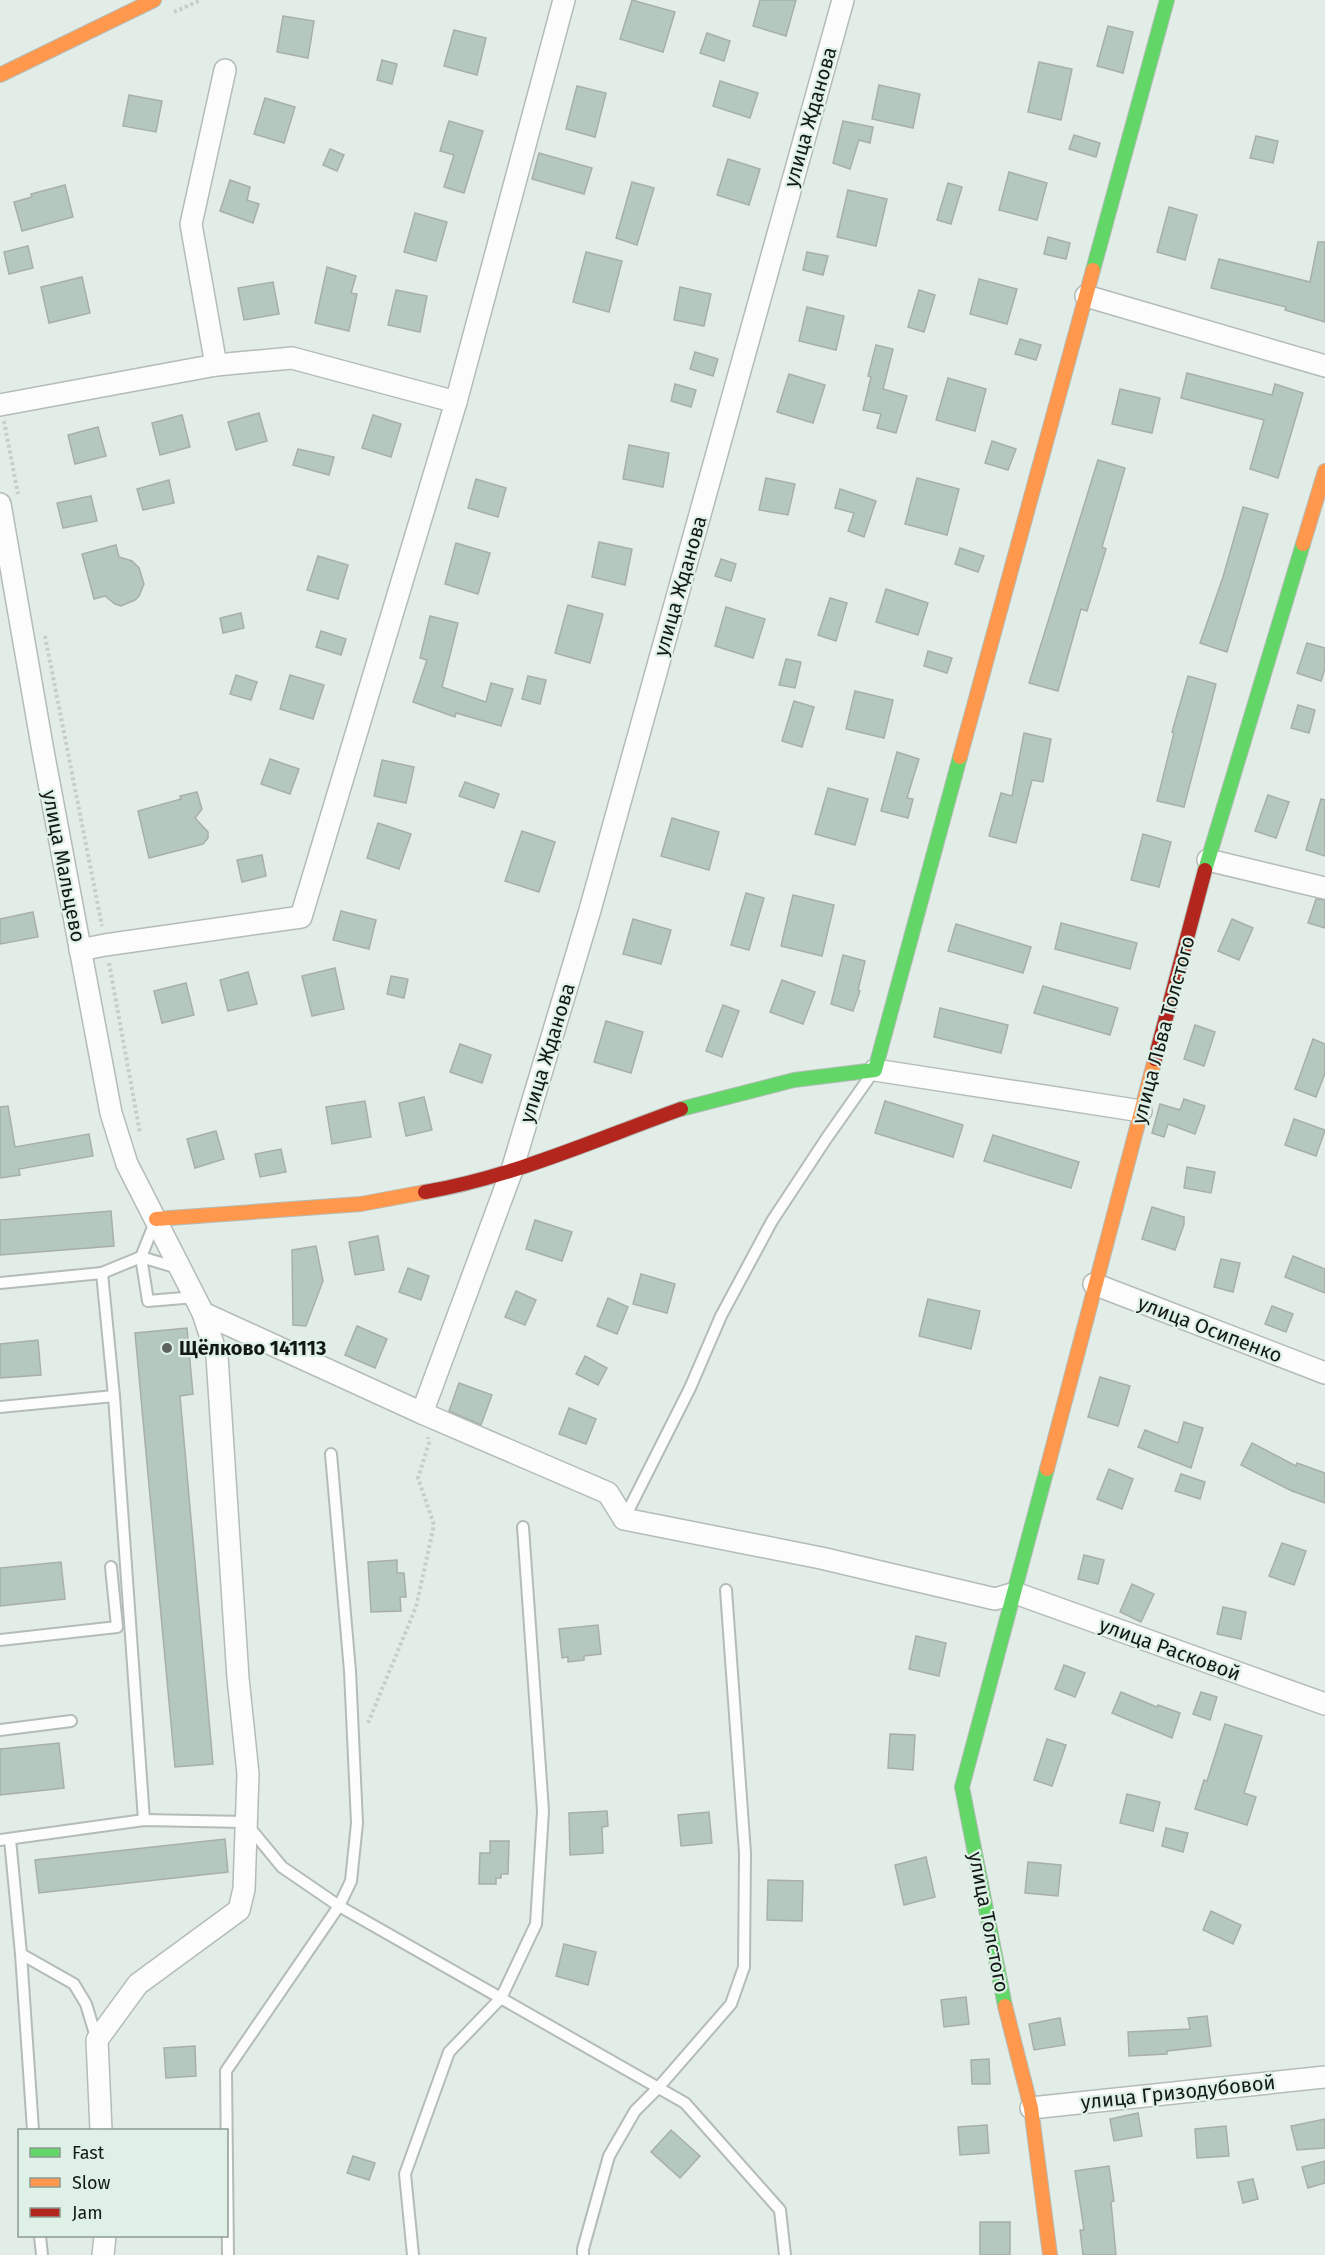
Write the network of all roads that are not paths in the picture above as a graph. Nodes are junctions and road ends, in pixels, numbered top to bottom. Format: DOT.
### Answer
graph roads {
  1 [pos="154,0"];
  2 [pos="564,0"];
  3 [pos="843,0"];
  4 [pos="1167,0"];
  5 [pos="225,70"];
  6 [pos="0,75"];
  7 [pos="1086,296"];
  8 [pos="216,365"];
  9 [pos="1325,366"];
  10 [pos="456,402"];
  11 [pos="0,405"];
  12 [pos="1325,471"];
  13 [pos="9,502"];
  14 [pos="1208,860"];
  15 [pos="1325,888"];
  16 [pos="80,950"];
  17 [pos="875,1070"];
  18 [pos="1141,1111"];
  19 [pos="512,1170"];
  20 [pos="156,1219"];
  21 [pos="141,1257"];
  22 [pos="181,1269"];
  23 [pos="102,1273"];
  24 [pos="0,1283"];
  25 [pos="1094,1284"];
  26 [pos="199,1305"];
  27 [pos="1325,1374"];
  28 [pos="114,1396"];
  29 [pos="0,1407"];
  30 [pos="422,1413"];
  31 [pos="331,1454"];
  32 [pos="624,1519"];
  33 [pos="523,1527"];
  34 [pos="111,1567"];
  35 [pos="726,1590"];
  36 [pos="1015,1593"];
  37 [pos="0,1640"];
  38 [pos="1325,1704"];
  39 [pos="71,1721"];
  40 [pos="0,1730"];
  41 [pos="144,1820"];
  42 [pos="246,1822"];
  43 [pos="5,1839"];
  44 [pos="339,1906"];
  45 [pos="21,1954"];
  46 [pos="501,1998"];
  47 [pos="98,2040"];
  48 [pos="1325,2077"];
  49 [pos="658,2088"];
  50 [pos="1031,2108"];
  51 [pos="33,2129"];
  52 [pos="101,2129"];
  53 [pos="227,2129"];
  54 [pos="40,2237"];
  55 [pos="105,2237"];
  56 [pos="228,2237"];
  57 [pos="42,2255"];
  58 [pos="104,2255"];
  59 [pos="228,2255"];
  60 [pos="412,2255"];
  61 [pos="583,2255"];
  62 [pos="784,2255"];
  63 [pos="1050,2255"];
  1 -- 6 [label="street"];
  2 -- 10 [label="street"];
  3 -- 19 [label="street, улица Жданова"];
  4 -- 7 [label="street"];
  5 -- 8 [label="street"];
  7 -- 9 [label="street"];
  7 -- 17 [label="street"];
  8 -- 10 [label="street"];
  8 -- 11 [label="street"];
  10 -- 16 [label="street"];
  12 -- 14 [label="street, улица Льва Толстого"];
  13 -- 16 [label="street, улица Мальцево"];
  14 -- 15 [label="street"];
  14 -- 18 [label="street, улица Льва Толстого"];
  16 -- 20 [label="street, улица Мальцево"];
  17 -- 18 [label="street"];
  17 -- 19 [label="street"];
  17 -- 32 [label="lane"];
  18 -- 25 [label="street, улица Льва Толстого"];
  19 -- 20 [label="street"];
  19 -- 30 [label="street, улица Жданова"];
  20 -- 21 [label="lane"];
  20 -- 22 [label="street, улица Мальцево"];
  21 -- 22 [label="lane"];
  21 -- 23 [label="lane"];
  21 -- 26 [label="lane"];
  22 -- 26 [label="street, улица Мальцево"];
  23 -- 24 [label="lane"];
  23 -- 28 [label="lane"];
  25 -- 27 [label="street, улица Осипенко"];
  25 -- 36 [label="street, улица Льва Толстого"];
  26 -- 30 [label="street"];
  26 -- 42 [label="street, улица Мальцево"];
  28 -- 29 [label="lane"];
  28 -- 41 [label="lane"];
  30 -- 32 [label="street"];
  31 -- 44 [label="lane"];
  32 -- 36 [label="street"];
  33 -- 46 [label="lane"];
  34 -- 37 [label="lane"];
  35 -- 49 [label="lane"];
  36 -- 38 [label="street, улица Расковой"];
  36 -- 50 [label="street, улица Толстого"];
  39 -- 40 [label="lane"];
  41 -- 42 [label="lane"];
  41 -- 43 [label="lane"];
  42 -- 44 [label="lane"];
  42 -- 47 [label="street, улица Мальцево"];
  43 -- 45 [label="lane"];
  44 -- 46 [label="lane"];
  44 -- 53 [label="lane"];
  45 -- 47 [label="lane"];
  45 -- 51 [label="lane"];
  46 -- 49 [label="lane"];
  46 -- 60 [label="lane"];
  47 -- 52 [label="street"];
  48 -- 50 [label="street, улица Гризодубовой"];
  49 -- 61 [label="lane"];
  49 -- 62 [label="lane"];
  50 -- 63 [label="street, улица Толстого"];
  54 -- 57 [label="lane"];
  55 -- 58 [label="street"];
  56 -- 59 [label="lane"];
}
